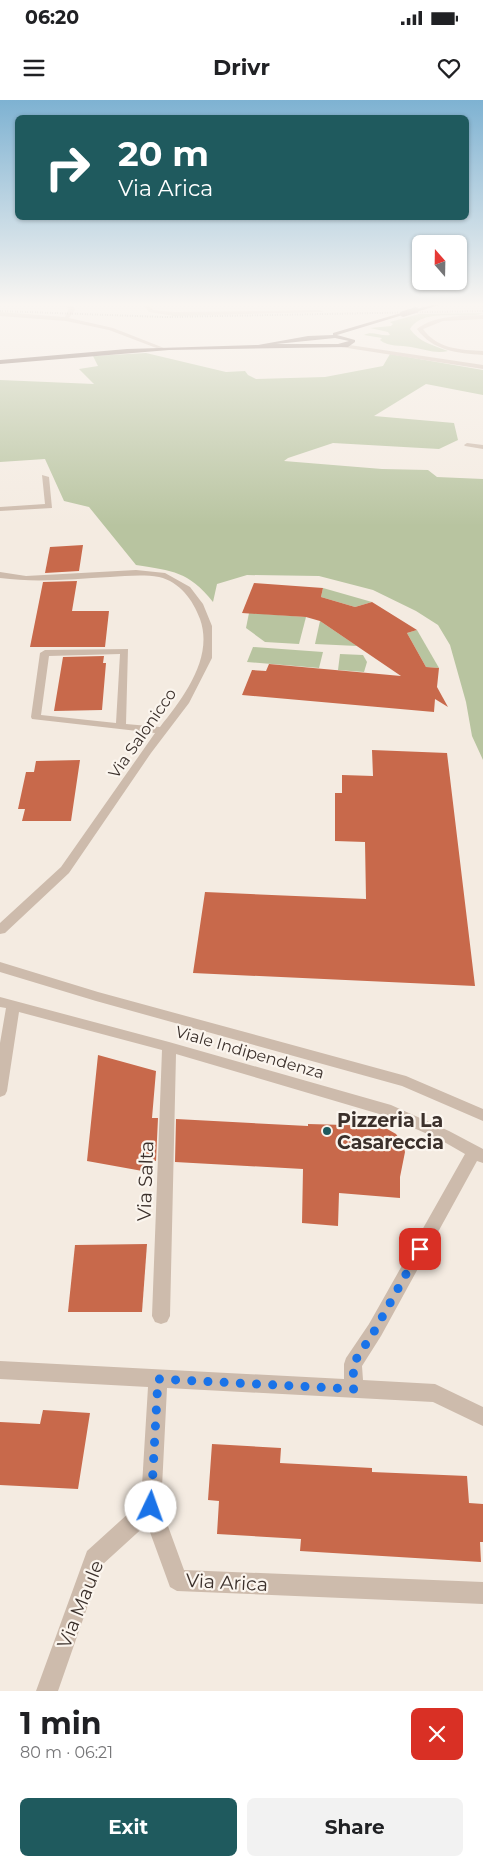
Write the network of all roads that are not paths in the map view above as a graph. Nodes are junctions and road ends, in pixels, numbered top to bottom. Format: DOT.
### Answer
graph roads {
  1 [pos="467,445"];
  2 [pos="483,447"];
  3 [pos="45,477"];
  4 [pos="0,509"];
  5 [pos="0,575"];
  6 [pos="121,726"];
  7 [pos="164,731"];
  8 [pos="0,930"];
  9 [pos="0,967"];
  10 [pos="7,1004"];
  11 [pos="170,1047"];
  12 [pos="0,1091"];
  13 [pos="483,1115"];
  14 [pos="478,1154"];
  15 [pos="161,1316"];
  16 [pos="0,1370"];
  17 [pos="158,1379"];
  18 [pos="354,1389"];
  19 [pos="483,1417"];
  20 [pos="151,1507"];
  21 [pos="483,1593"];
  22 [pos="47,1691"];
  1 -- 2 [label="street"];
  3 -- 4 [label="street"];
  5 -- 7 [label="street, Via Salonicco"];
  6 -- 6 [label="street"];
  6 -- 7 [label="street"];
  7 -- 8 [label="street, Via Salonicco"];
  9 -- 13 [label="street, Viale Indipendenza"];
  10 -- 11 [label="street, Viale Indipendenza"];
  10 -- 12 [label="street"];
  11 -- 14 [label="street, Viale Indipendenza"];
  11 -- 15 [label="street, Via Salta"];
  14 -- 18 [label="street"];
  16 -- 17 [label="street"];
  17 -- 18 [label="street"];
  17 -- 20 [label="street, Via Arica"];
  18 -- 19 [label="street"];
  20 -- 21 [label="street, Via Arica"];
  20 -- 22 [label="street, Via Maule"];
}
